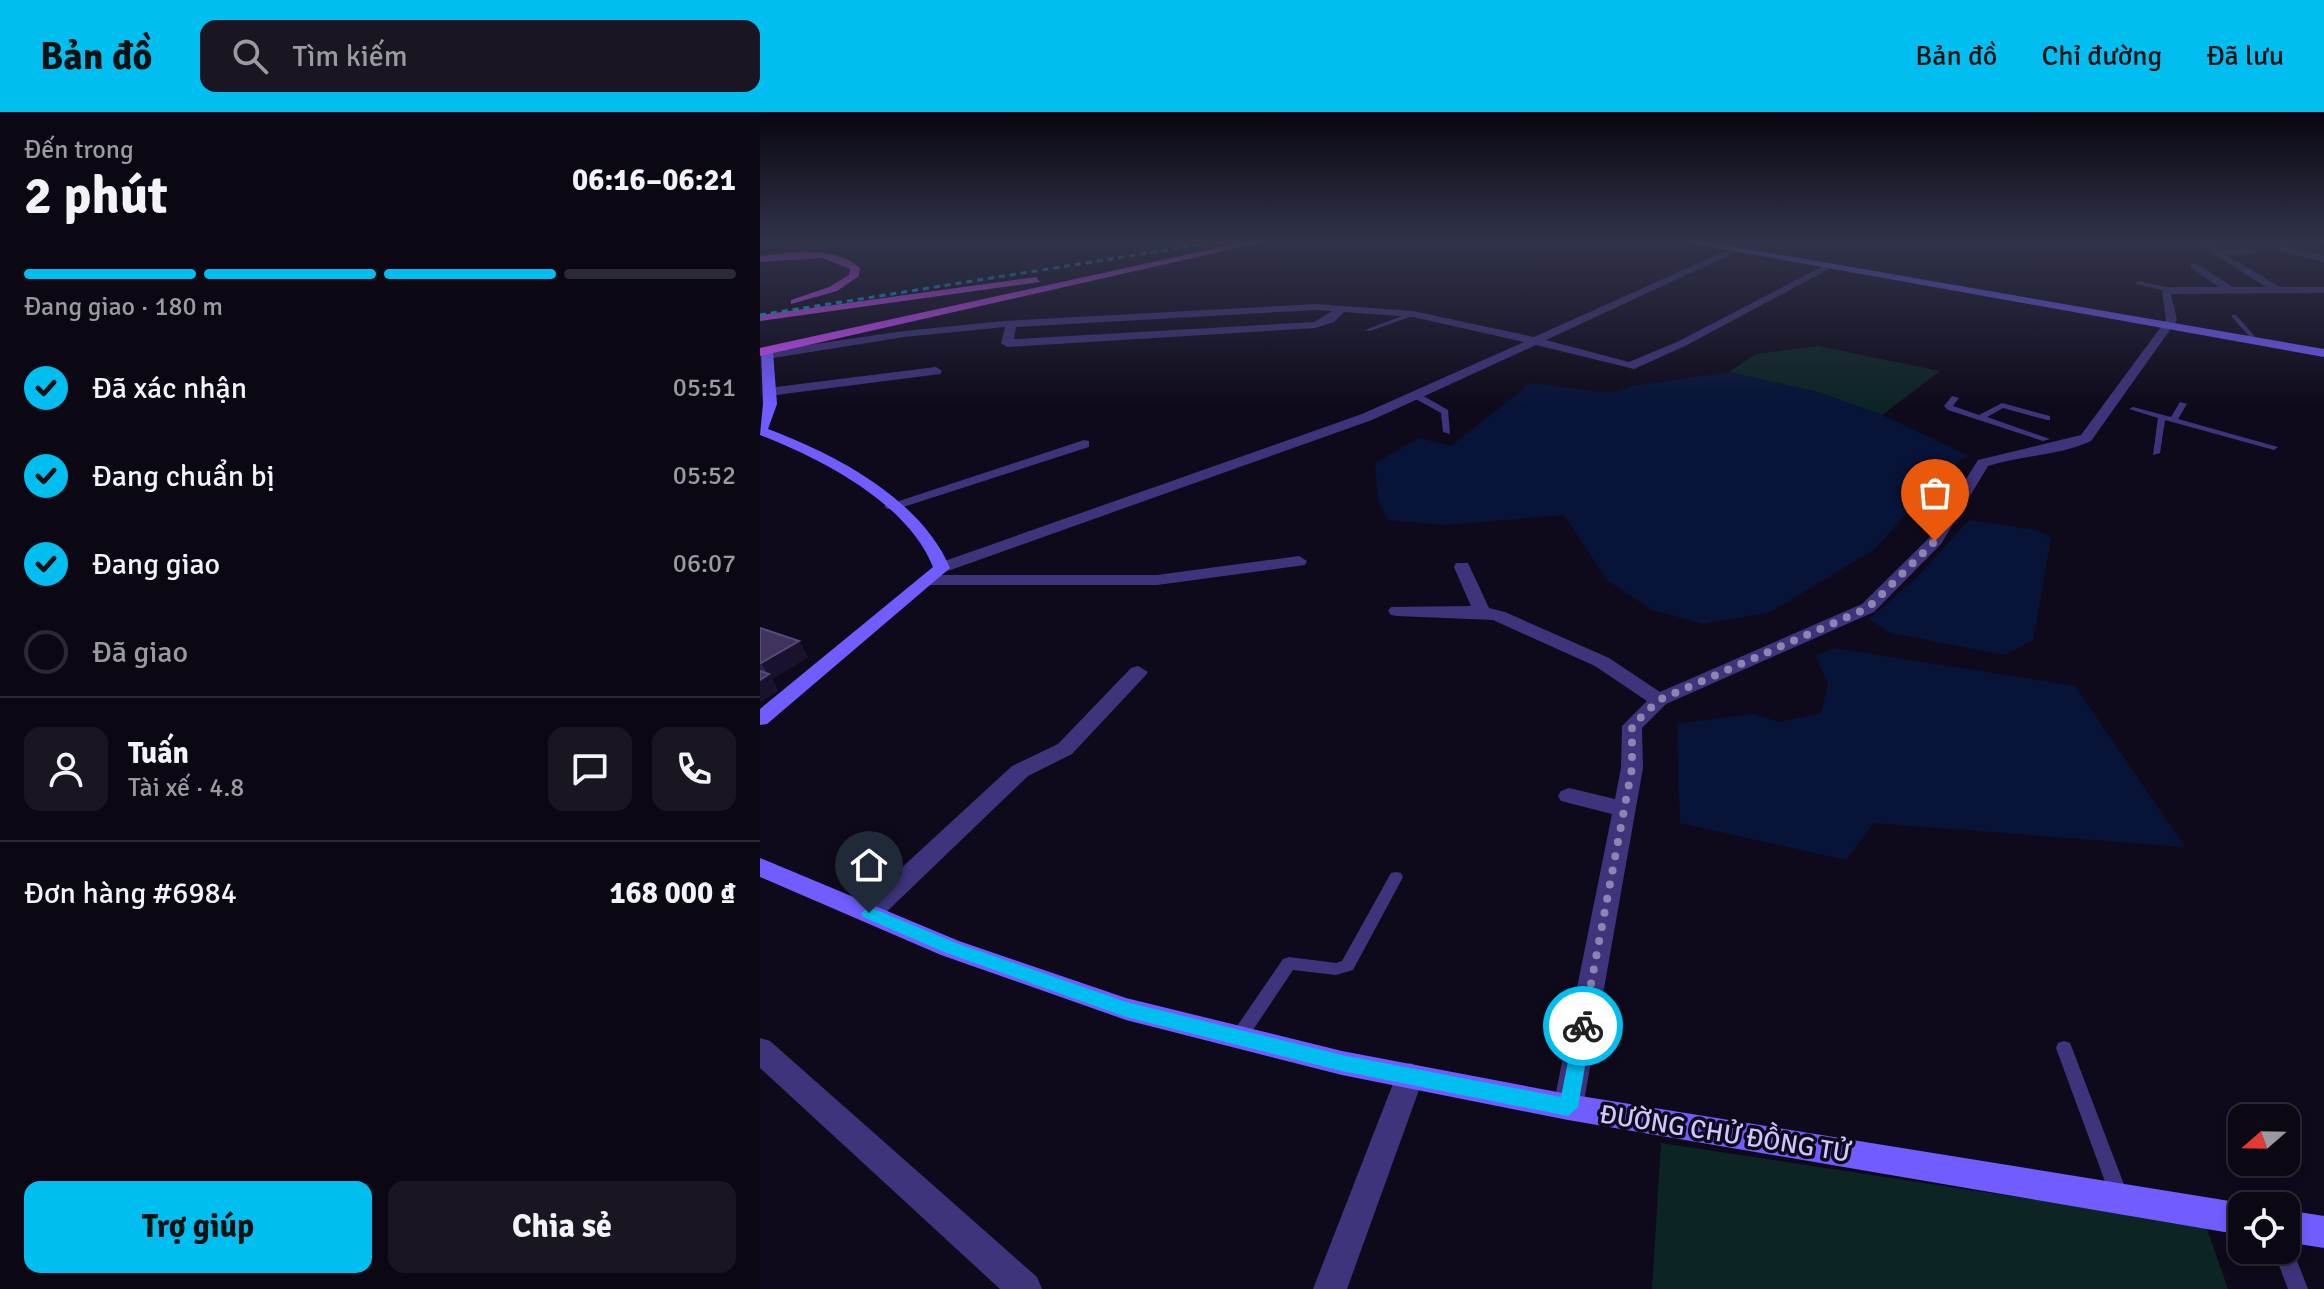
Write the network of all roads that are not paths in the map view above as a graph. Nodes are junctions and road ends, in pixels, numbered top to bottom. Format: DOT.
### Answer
graph roads {
  1 [pos="814,296"];
  2 [pos="921,296"];
  3 [pos="1015,296"];
  4 [pos="1634,296"];
  5 [pos="1772,296"];
  6 [pos="2004,296"];
  7 [pos="2166,296"];
  8 [pos="1342,308"];
  9 [pos="760,309"];
  10 [pos="1413,314"];
  11 [pos="2234,316"];
  12 [pos="760,318"];
  13 [pos="2169,323"];
  14 [pos="1011,324"];
  15 [pos="1368,330"];
  16 [pos="1538,340"];
  17 [pos="2257,342"];
  18 [pos="765,353"];
  19 [pos="2324,353"];
  20 [pos="936,371"];
  21 [pos="768,392"];
  22 [pos="1417,396"];
  23 [pos="1955,398"];
  24 [pos="2183,404"];
  25 [pos="2123,406"];
  26 [pos="1979,418"];
  27 [pos="2047,418"];
  28 [pos="2161,419"];
  29 [pos="2172,421"];
  30 [pos="760,431"];
  31 [pos="1447,432"];
  32 [pos="2055,443"];
  33 [pos="1084,444"];
  34 [pos="2274,447"];
  35 [pos="2156,453"];
  36 [pos="892,506"];
  37 [pos="1299,561"];
  38 [pos="1462,567"];
  39 [pos="942,568"];
  40 [pos="927,580"];
  41 [pos="1397,611"];
  42 [pos="1482,612"];
  43 [pos="1138,672"];
  44 [pos="1659,700"];
  45 [pos="760,719"];
  46 [pos="1569,796"];
  47 [pos="1624,809"];
  48 [pos="760,867"];
  49 [pos="1396,877"];
  50 [pos="869,913"];
  51 [pos="1239,1037"];
  52 [pos="2064,1048"];
  53 [pos="760,1050"];
  54 [pos="1410,1076"];
  55 [pos="1568,1107"];
  56 [pos="2120,1198"];
  57 [pos="2228,1217"];
  58 [pos="2300,1228"];
  59 [pos="2324,1232"];
  60 [pos="2288,1264"];
  61 [pos="1025,1289"];
  62 [pos="1330,1289"];
  63 [pos="2298,1289"];
  1 -- 9 [label="main road"];
  2 -- 12 [label="main road"];
  3 -- 18 [label="main road"];
  4 -- 16 [label="street"];
  5 -- 16 [label="street"];
  6 -- 13 [label="street"];
  7 -- 13 [label="street"];
  8 -- 10 [label="street"];
  8 -- 14 [label="street"];
  8 -- 14 [label="street"];
  10 -- 15 [label="lane"];
  10 -- 16 [label="street"];
  11 -- 17 [label="lane"];
  13 -- 17 [label="street"];
  13 -- 25 [label="street"];
  14 -- 18 [label="street"];
  16 -- 22 [label="street"];
  17 -- 19 [label="street"];
  18 -- 21 [label="street"];
  20 -- 21 [label="street"];
  21 -- 30 [label="street"];
  22 -- 31 [label="lane"];
  22 -- 39 [label="street"];
  23 -- 26 [label="lane"];
  24 -- 29 [label="lane"];
  25 -- 28 [label="lane"];
  25 -- 32 [label="street"];
  26 -- 27 [label="lane"];
  26 -- 32 [label="lane"];
  28 -- 29 [label="lane"];
  28 -- 35 [label="lane"];
  29 -- 34 [label="lane"];
  30 -- 36 [label="street"];
  32 -- 44 [label="street"];
  33 -- 36 [label="street"];
  36 -- 39 [label="street"];
  37 -- 40 [label="street"];
  38 -- 42 [label="street"];
  39 -- 40 [label="street"];
  40 -- 45 [label="street"];
  41 -- 42 [label="street"];
  42 -- 44 [label="street"];
  43 -- 50 [label="street"];
  44 -- 47 [label="street"];
  46 -- 47 [label="street"];
  47 -- 55 [label="street"];
  48 -- 50 [label="street, ĐƯỜNG CHỬ ĐỒNG TỬ"];
  49 -- 51 [label="lane"];
  50 -- 51 [label="street, ĐƯỜNG CHỬ ĐỒNG TỬ"];
  51 -- 54 [label="street, ĐƯỜNG CHỬ ĐỒNG TỬ"];
  52 -- 56 [label="lane"];
  53 -- 61 [label="street"];
  54 -- 55 [label="street, ĐƯỜNG CHỬ ĐỒNG TỬ"];
  54 -- 62 [label="street"];
  55 -- 56 [label="street, ĐƯỜNG CHỬ ĐỒNG TỬ"];
  56 -- 57 [label="street, ĐƯỜNG CHỬ ĐỒNG TỬ"];
  58 -- 59 [label="street"];
  60 -- 63 [label="lane"];
}
